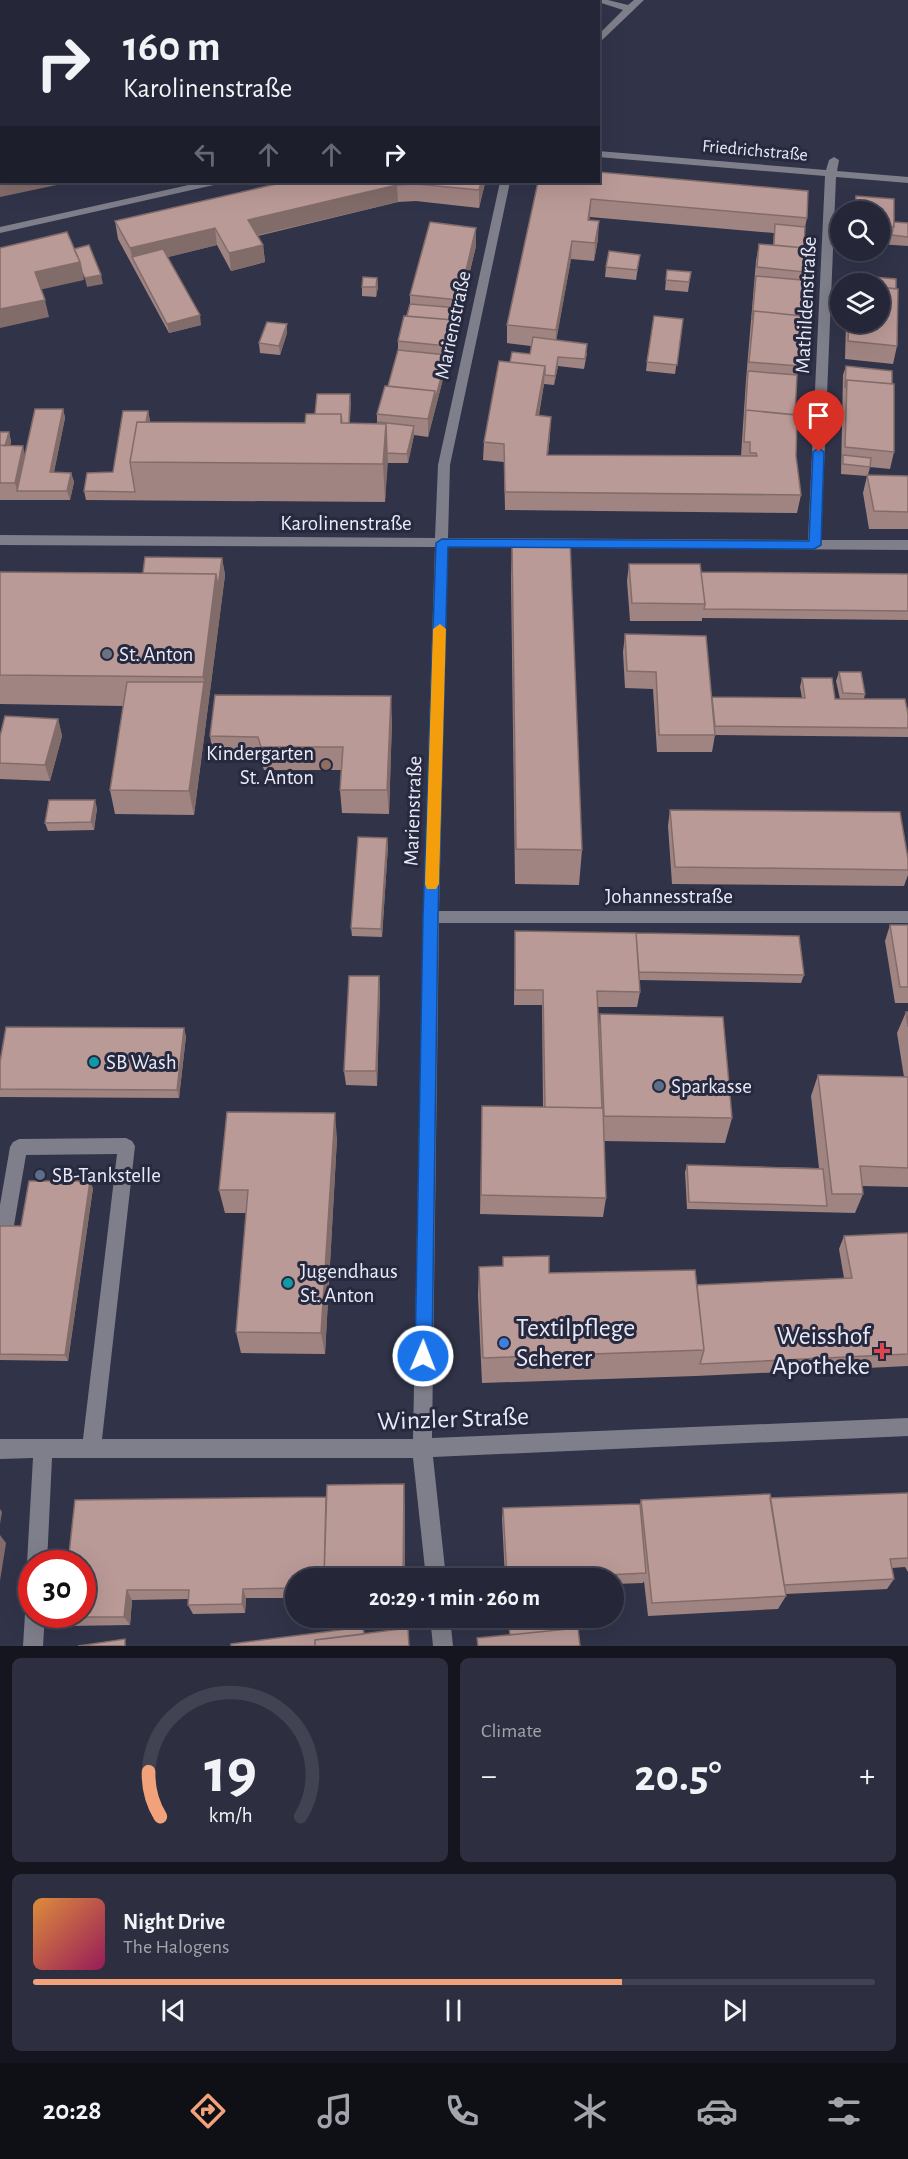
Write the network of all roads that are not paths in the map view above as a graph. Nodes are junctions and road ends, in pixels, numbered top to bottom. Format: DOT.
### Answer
graph roads {
  1 [pos="639,0"];
  2 [pos="600,1"];
  3 [pos="630,9"];
  4 [pos="600,39"];
  5 [pos="600,154"];
  6 [pos="834,159"];
  7 [pos="831,174"];
  8 [pos="908,180"];
  9 [pos="201,183"];
  10 [pos="505,183"];
  11 [pos="163,186"];
  12 [pos="0,230"];
  13 [pos="0,540"];
  14 [pos="442,543"];
  15 [pos="814,545"];
  16 [pos="908,545"];
  17 [pos="430,916"];
  18 [pos="908,916"];
  19 [pos="3,1237"];
  20 [pos="908,1427"];
  21 [pos="91,1448"];
  22 [pos="422,1448"];
  23 [pos="0,1449"];
  24 [pos="42,1449"];
  25 [pos="38,1550"];
  26 [pos="435,1568"];
  27 [pos="34,1628"];
  28 [pos="441,1628"];
  29 [pos="33,1646"];
  30 [pos="443,1646"];
  1 -- 3 [label="street"];
  2 -- 3 [label="street"];
  3 -- 4 [label="street"];
  5 -- 7 [label="street, Friedrichstraße"];
  6 -- 7 [label="street, Mathildenstraße"];
  7 -- 8 [label="street, Friedrichstraße"];
  7 -- 15 [label="street, Mathildenstraße"];
  9 -- 11 [label="street"];
  10 -- 14 [label="street, Marienstraße"];
  11 -- 12 [label="street"];
  13 -- 14 [label="street, Karolinenstraße"];
  14 -- 15 [label="street, Karolinenstraße"];
  14 -- 17 [label="street, Marienstraße"];
  15 -- 16 [label="street, Karolinenstraße"];
  17 -- 18 [label="street, Johannesstraße"];
  17 -- 22 [label="street, Marienstraße"];
  19 -- 21 [label="street"];
  20 -- 22 [label="street, Winzler Straße"];
  21 -- 22 [label="street, Winzler Straße"];
  21 -- 24 [label="street, Winzler Straße"];
  22 -- 26 [label="street, Marienstraße"];
  23 -- 24 [label="street, Winzler Straße"];
  24 -- 25 [label="street"];
  27 -- 29 [label="street"];
  28 -- 30 [label="street"];
}
